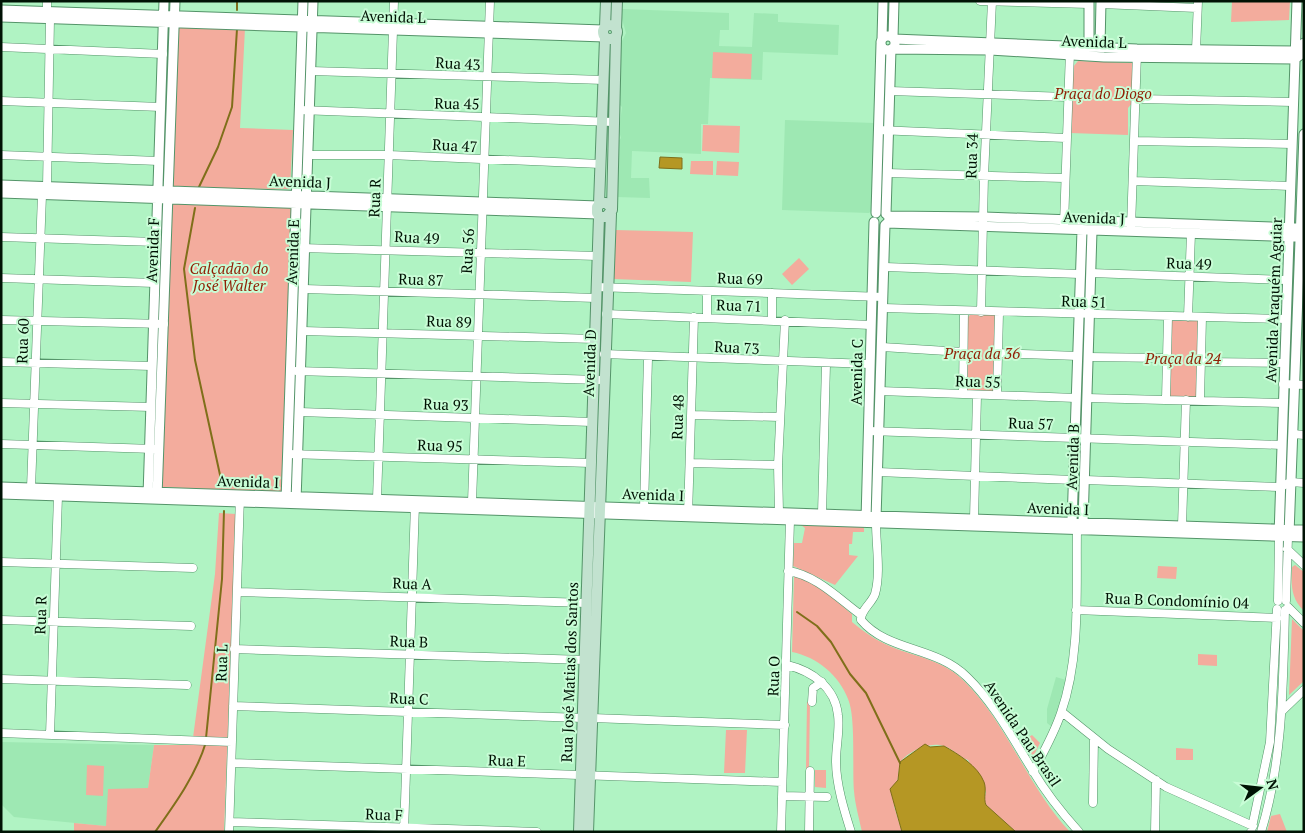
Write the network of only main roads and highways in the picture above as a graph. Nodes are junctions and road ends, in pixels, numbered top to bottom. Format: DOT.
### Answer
graph roads {
  1 [pos="606,1"];
  2 [pos="617,1"];
  3 [pos="608,33"];
  4 [pos="608,121"];
  5 [pos="599,210"];
  6 [pos="611,210"];
  7 [pos="602,287"];
  8 [pos="599,380"];
  9 [pos="595,510"];
  10 [pos="588,718"];
  11 [pos="586,776"];
  12 [pos="579,832"];
  13 [pos="588,832"];
  1 -- 3 [label="main road, Avenida D"];
  2 -- 3 [label="main road, Avenida D"];
  3 -- 4 [label="main road, Avenida D"];
  3 -- 4 [label="main road, Avenida D"];
  4 -- 5 [label="main road, Avenida D"];
  4 -- 6 [label="main road, Avenida D"];
  5 -- 6 [label="main road"];
  5 -- 7 [label="main road, Avenida D"];
  6 -- 7 [label="main road, Avenida D"];
  7 -- 8 [label="main road, Avenida D"];
  7 -- 8 [label="main road, Avenida D"];
  8 -- 9 [label="main road, Avenida D"];
  8 -- 9 [label="main road, Avenida D"];
  9 -- 10 [label="main road, Rua José Matias dos Santos"];
  9 -- 10 [label="main road, Rua José Matias dos Santos"];
  10 -- 11 [label="main road, Rua José Matias dos Santos"];
  11 -- 12 [label="main road, Rua José Matias dos Santos"];
  11 -- 13 [label="main road, Rua José Matias dos Santos"];
}
